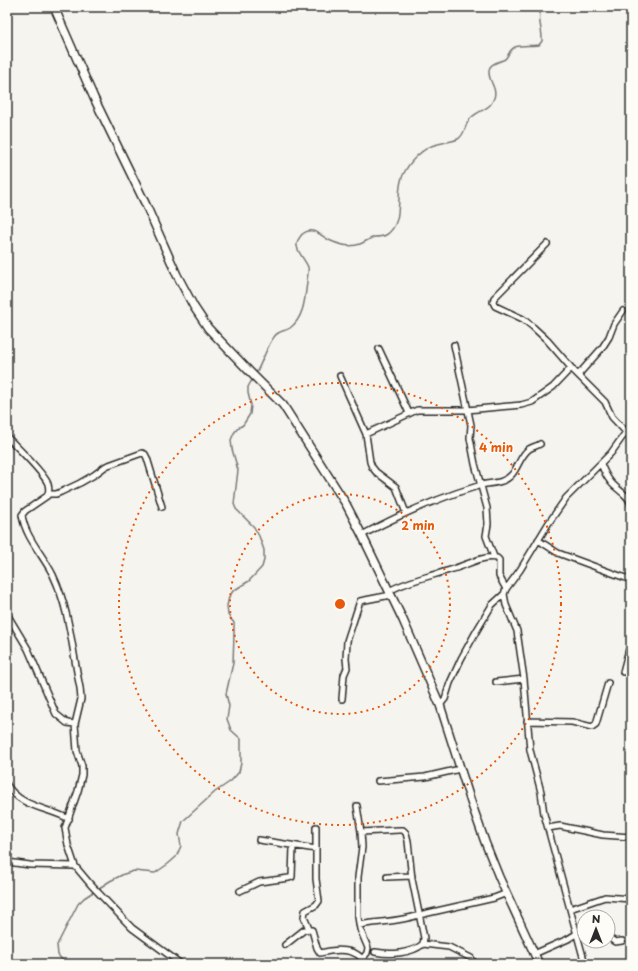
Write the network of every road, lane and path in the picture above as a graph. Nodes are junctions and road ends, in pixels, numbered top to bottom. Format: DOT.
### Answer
graph roads {
  1 [pos="54,7"];
  2 [pos="547,244"];
  3 [pos="623,310"];
  4 [pos="454,345"];
  5 [pos="379,349"];
  6 [pos="571,368"];
  7 [pos="578,375"];
  8 [pos="340,376"];
  9 [pos="467,410"];
  10 [pos="410,414"];
  11 [pos="631,425"];
  12 [pos="626,432"];
  13 [pos="366,434"];
  14 [pos="7,437"];
  15 [pos="540,444"];
  16 [pos="601,464"];
  17 [pos="480,485"];
  18 [pos="49,494"];
  19 [pos="631,505"];
  20 [pos="162,507"];
  21 [pos="406,513"];
  22 [pos="362,535"];
  23 [pos="538,540"];
  24 [pos="494,557"];
  25 [pos="631,580"];
  26 [pos="505,592"];
  27 [pos="390,593"];
  28 [pos="7,614"];
  29 [pos="8,621"];
  30 [pos="631,646"];
  31 [pos="623,672"];
  32 [pos="524,679"];
  33 [pos="496,682"];
  34 [pos="608,683"];
  35 [pos="342,699"];
  36 [pos="440,705"];
  37 [pos="527,721"];
  38 [pos="75,724"];
  39 [pos="460,769"];
  40 [pos="378,781"];
  41 [pos="7,785"];
  42 [pos="357,806"];
  43 [pos="69,819"];
  44 [pos="316,827"];
  45 [pos="548,828"];
  46 [pos="361,832"];
  47 [pos="631,837"];
  48 [pos="259,840"];
  49 [pos="293,846"];
  50 [pos="316,849"];
  51 [pos="7,862"];
  52 [pos="75,866"];
  53 [pos="412,876"];
  54 [pos="387,877"];
  55 [pos="240,891"];
  56 [pos="507,893"];
  57 [pos="631,899"];
  58 [pos="570,909"];
  59 [pos="419,915"];
  60 [pos="359,925"];
  61 [pos="309,928"];
  62 [pos="576,932"];
  63 [pos="616,942"];
  64 [pos="622,942"];
  65 [pos="423,944"];
  66 [pos="285,945"];
  67 [pos="581,949"];
  68 [pos="376,952"];
  69 [pos="534,954"];
  70 [pos="363,958"];
  71 [pos="181,964"];
  72 [pos="365,964"];
  73 [pos="473,964"];
  74 [pos="539,964"];
  75 [pos="585,964"];
  1 -- 22 [label="main road"];
  2 -- 6 [label="street"];
  3 -- 7 [label="street"];
  4 -- 9 [label="street"];
  5 -- 10 [label="street"];
  6 -- 7 [label="street"];
  6 -- 9 [label="street"];
  7 -- 12 [label="street"];
  8 -- 13 [label="street"];
  9 -- 10 [label="street"];
  9 -- 17 [label="street"];
  10 -- 13 [label="street"];
  11 -- 12 [label="street"];
  12 -- 16 [label="street"];
  13 -- 21 [label="street"];
  14 -- 18 [label="street"];
  15 -- 17 [label="street"];
  16 -- 19 [label="street"];
  16 -- 23 [label="street"];
  17 -- 21 [label="street"];
  17 -- 24 [label="street"];
  18 -- 20 [label="street"];
  18 -- 38 [label="street"];
  21 -- 22 [label="street"];
  22 -- 27 [label="main road"];
  23 -- 25 [label="street"];
  23 -- 26 [label="street"];
  24 -- 26 [label="street"];
  24 -- 27 [label="street"];
  26 -- 32 [label="street"];
  26 -- 36 [label="street"];
  27 -- 35 [label="street"];
  27 -- 36 [label="main road"];
  28 -- 29 [label="street"];
  29 -- 38 [label="street"];
  30 -- 31 [label="street"];
  32 -- 33 [label="street"];
  32 -- 37 [label="street"];
  34 -- 37 [label="street"];
  36 -- 39 [label="main road"];
  37 -- 45 [label="street"];
  38 -- 43 [label="street"];
  39 -- 40 [label="street"];
  39 -- 56 [label="main road"];
  41 -- 43 [label="street"];
  42 -- 46 [label="street"];
  43 -- 52 [label="street"];
  44 -- 50 [label="street"];
  45 -- 47 [label="street"];
  45 -- 58 [label="street"];
  46 -- 53 [label="street"];
  46 -- 60 [label="street"];
  48 -- 49 [label="street"];
  49 -- 50 [label="street"];
  49 -- 55 [label="street"];
  50 -- 61 [label="street"];
  51 -- 52 [label="street"];
  52 -- 71 [label="street"];
  53 -- 54 [label="street"];
  53 -- 59 [label="street"];
  56 -- 59 [label="street"];
  56 -- 69 [label="main road"];
  57 -- 58 [label="street"];
  58 -- 62 [label="street"];
  59 -- 60 [label="street"];
  59 -- 65 [label="street"];
  60 -- 70 [label="street"];
  61 -- 66 [label="street"];
  61 -- 70 [label="street"];
  62 -- 69 [label="street"];
  63 -- 64 [label="street"];
  65 -- 68 [label="street"];
  65 -- 73 [label="street"];
  67 -- 75 [label="street"];
  69 -- 74 [label="main road"];
  70 -- 72 [label="street"];
}
